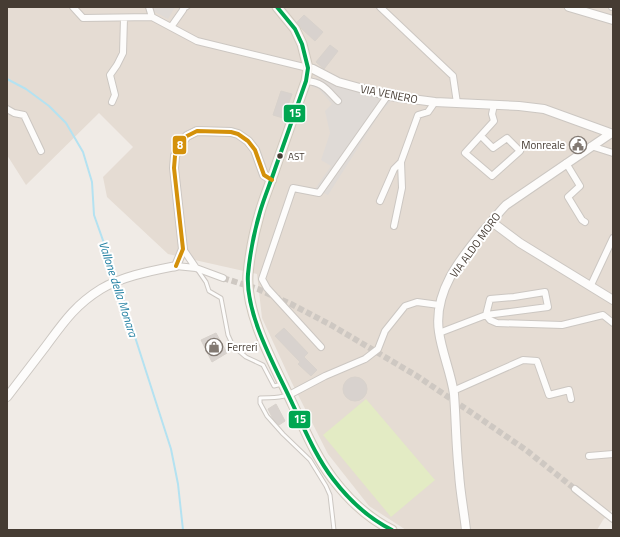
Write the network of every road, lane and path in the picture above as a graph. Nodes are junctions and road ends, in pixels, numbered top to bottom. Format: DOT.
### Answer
graph roads {
  1 [pos="73,7"];
  2 [pos="149,7"];
  3 [pos="277,7"];
  4 [pos="380,7"];
  5 [pos="569,7"];
  6 [pos="184,8"];
  7 [pos="583,9"];
  8 [pos="152,17"];
  9 [pos="124,18"];
  10 [pos="613,20"];
  11 [pos="171,27"];
  12 [pos="308,68"];
  13 [pos="306,81"];
  14 [pos="388,95"];
  15 [pos="338,101"];
  16 [pos="112,102"];
  17 [pos="435,102"];
  18 [pos="457,103"];
  19 [pos="494,105"];
  20 [pos="7,109"];
  21 [pos="612,134"];
  22 [pos="481,136"];
  23 [pos="591,146"];
  24 [pos="41,151"];
  25 [pos="613,153"];
  26 [pos="402,162"];
  27 [pos="566,163"];
  28 [pos="272,180"];
  29 [pos="380,201"];
  30 [pos="492,222"];
  31 [pos="585,222"];
  32 [pos="394,226"];
  33 [pos="613,238"];
  34 [pos="183,249"];
  35 [pos="176,266"];
  36 [pos="196,268"];
  37 [pos="223,278"];
  38 [pos="590,286"];
  39 [pos="514,297"];
  40 [pos="613,300"];
  41 [pos="439,305"];
  42 [pos="516,311"];
  43 [pos="486,315"];
  44 [pos="613,323"];
  45 [pos="439,332"];
  46 [pos="321,348"];
  47 [pos="284,384"];
  48 [pos="453,391"];
  49 [pos="289,395"];
  50 [pos="7,397"];
  51 [pos="571,399"];
  52 [pos="613,454"];
  53 [pos="589,456"];
  54 [pos="575,489"];
  55 [pos="613,519"];
  56 [pos="334,530"];
  57 [pos="392,530"];
  58 [pos="466,530"];
  1 -- 9 [label="street, VIA VENERO"];
  2 -- 8 [label="street"];
  3 -- 12 [label="main road"];
  4 -- 18 [label="street"];
  5 -- 7 [label="street"];
  6 -- 11 [label="street"];
  7 -- 10 [label="street"];
  8 -- 9 [label="street, VIA VENERO"];
  8 -- 11 [label="street, VIA VENERO"];
  9 -- 16 [label="street"];
  11 -- 12 [label="street, VIA VENERO"];
  12 -- 13 [label="main road"];
  12 -- 14 [label="street, VIA VENERO"];
  13 -- 15 [label="street"];
  13 -- 28 [label="main road"];
  14 -- 17 [label="street, VIA VENERO"];
  14 -- 46 [label="street"];
  17 -- 18 [label="street, VIA VENERO"];
  17 -- 26 [label="street"];
  18 -- 19 [label="street, VIA VENERO"];
  19 -- 21 [label="street, VIA VENERO"];
  19 -- 22 [label="street"];
  20 -- 24 [label="street"];
  21 -- 23 [label="street, VIA ALDO MORO"];
  23 -- 25 [label="street"];
  23 -- 27 [label="street, VIA ALDO MORO"];
  26 -- 29 [label="street"];
  26 -- 32 [label="street"];
  27 -- 30 [label="street, VIA ALDO MORO"];
  27 -- 31 [label="street"];
  28 -- 34 [label="street"];
  28 -- 47 [label="main road"];
  30 -- 38 [label="street"];
  30 -- 41 [label="street, VIA ALDO MORO"];
  33 -- 38 [label="street"];
  34 -- 35 [label="street"];
  34 -- 36 [label="street"];
  35 -- 36 [label="street"];
  35 -- 50 [label="street"];
  36 -- 37 [label="street"];
  36 -- 47 [label="lane"];
  38 -- 40 [label="street"];
  39 -- 42 [label="street"];
  39 -- 42 [label="street"];
  39 -- 43 [label="street"];
  41 -- 45 [label="street, VIA ALDO MORO"];
  41 -- 49 [label="street"];
  42 -- 43 [label="street"];
  43 -- 44 [label="street"];
  43 -- 45 [label="street"];
  45 -- 48 [label="street, VIA ALDO MORO"];
  47 -- 49 [label="main road"];
  48 -- 51 [label="street"];
  48 -- 58 [label="street, VIA ALDO MORO"];
  49 -- 56 [label="lane"];
  49 -- 57 [label="main road"];
  52 -- 53 [label="street"];
  54 -- 55 [label="street"];
}
